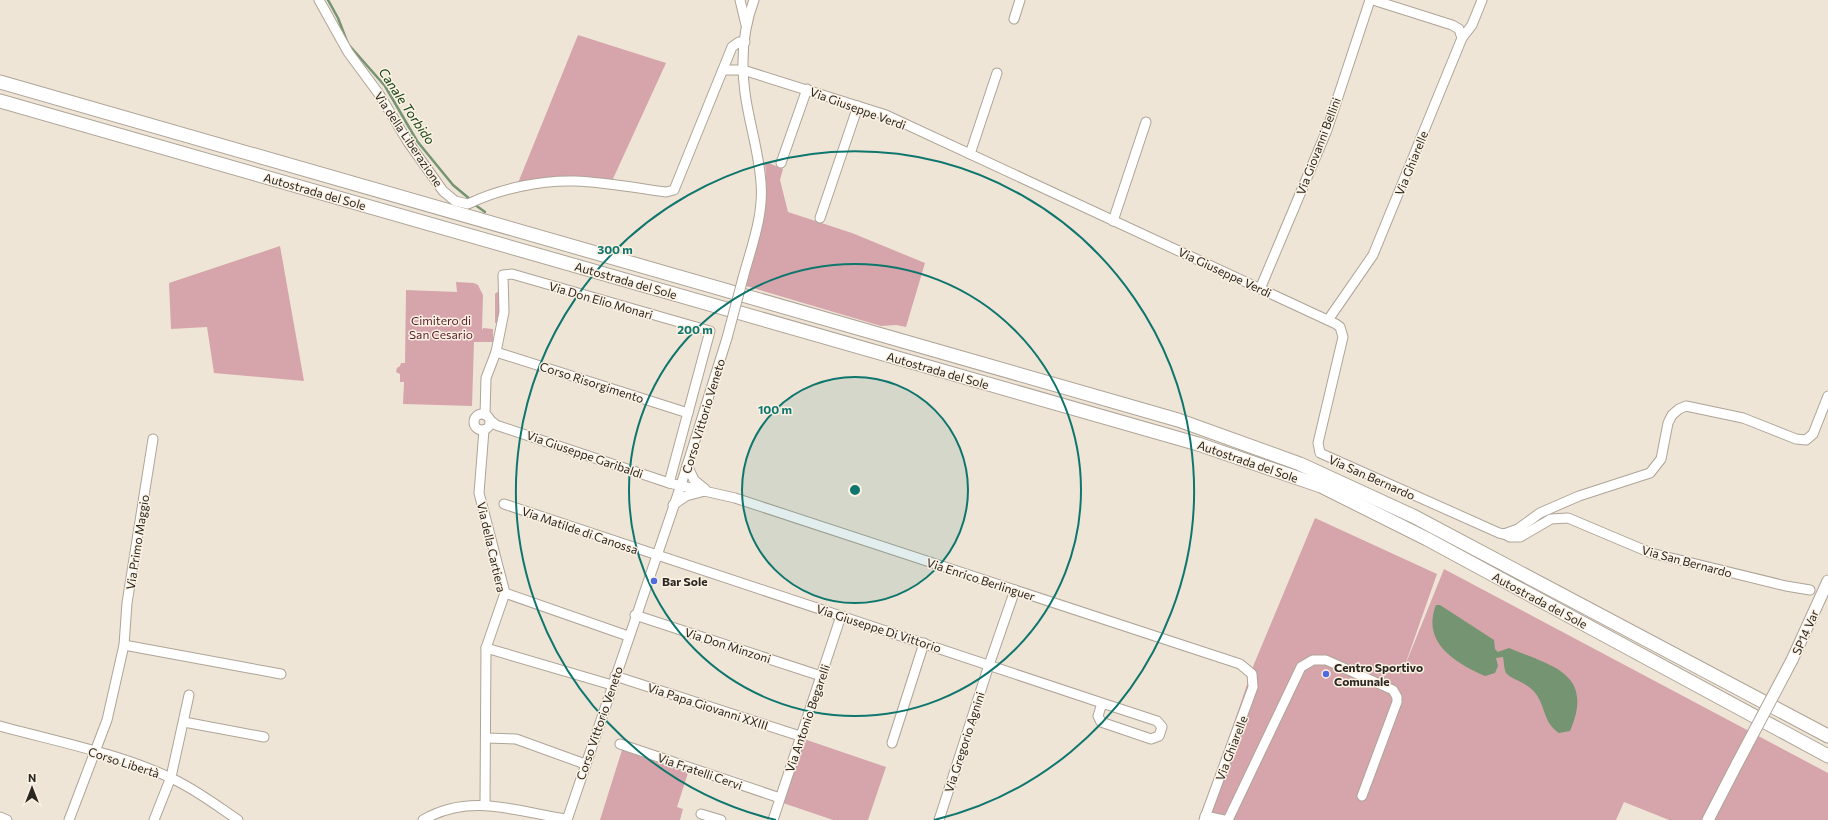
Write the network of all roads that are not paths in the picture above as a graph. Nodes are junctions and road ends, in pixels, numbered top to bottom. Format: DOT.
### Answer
graph roads {
  1 [pos="319,0"];
  2 [pos="740,0"];
  3 [pos="754,0"];
  4 [pos="1020,0"];
  5 [pos="1370,0"];
  6 [pos="1373,0"];
  7 [pos="1482,0"];
  8 [pos="1014,19"];
  9 [pos="747,28"];
  10 [pos="1462,38"];
  11 [pos="744,42"];
  12 [pos="723,70"];
  13 [pos="743,70"];
  14 [pos="997,73"];
  15 [pos="0,82"];
  16 [pos="807,89"];
  17 [pos="0,101"];
  18 [pos="858,106"];
  19 [pos="1146,122"];
  20 [pos="970,154"];
  21 [pos="781,163"];
  22 [pos="820,218"];
  23 [pos="1113,221"];
  24 [pos="1260,289"];
  25 [pos="1332,322"];
  26 [pos="496,352"];
  27 [pos="1828,396"];
  28 [pos="688,412"];
  29 [pos="488,418"];
  30 [pos="484,430"];
  31 [pos="154,439"];
  32 [pos="687,465"];
  33 [pos="669,483"];
  34 [pos="681,485"];
  35 [pos="706,491"];
  36 [pos="504,504"];
  37 [pos="673,505"];
  38 [pos="1504,534"];
  39 [pos="656,556"];
  40 [pos="1828,581"];
  41 [pos="1015,590"];
  42 [pos="1810,590"];
  43 [pos="505,592"];
  44 [pos="635,615"];
  45 [pos="841,616"];
  46 [pos="628,636"];
  47 [pos="924,643"];
  48 [pos="124,645"];
  49 [pos="486,648"];
  50 [pos="988,665"];
  51 [pos="281,674"];
  52 [pos="1252,674"];
  53 [pos="821,676"];
  54 [pos="614,680"];
  55 [pos="189,695"];
  56 [pos="1102,703"];
  57 [pos="184,722"];
  58 [pos="0,726"];
  59 [pos="800,736"];
  60 [pos="1828,736"];
  61 [pos="264,737"];
  62 [pos="486,738"];
  63 [pos="892,743"];
  64 [pos="620,744"];
  65 [pos="96,752"];
  66 [pos="1828,756"];
  67 [pos="585,764"];
  68 [pos="171,777"];
  69 [pos="1362,796"];
  70 [pos="780,798"];
  71 [pos="485,804"];
  72 [pos="701,814"];
  73 [pos="521,815"];
  74 [pos="0,817"];
  75 [pos="1204,818"];
  76 [pos="7,820"];
  77 [pos="69,820"];
  78 [pos="154,820"];
  79 [pos="238,820"];
  80 [pos="423,820"];
  81 [pos="567,820"];
  82 [pos="721,820"];
  83 [pos="773,820"];
  84 [pos="939,820"];
  85 [pos="1224,820"];
  86 [pos="1228,820"];
  87 [pos="1708,820"];
  1 -- 12 [label="street, Via della Liberazione"];
  2 -- 9 [label="street"];
  3 -- 9 [label="street, Corso Vittorio Veneto"];
  4 -- 8 [label="street"];
  5 -- 24 [label="street, Via Giovanni Bellini"];
  6 -- 10 [label="street"];
  7 -- 10 [label="street, Via Ghiarelle"];
  9 -- 11 [label="street, Corso Vittorio Veneto"];
  10 -- 25 [label="street, Via Ghiarelle"];
  11 -- 12 [label="street, Via della Liberazione"];
  11 -- 13 [label="street, Corso Vittorio Veneto"];
  12 -- 13 [label="street"];
  13 -- 16 [label="street, Via Giuseppe Verdi"];
  13 -- 32 [label="street, Corso Vittorio Veneto, bridge"];
  14 -- 20 [label="street"];
  15 -- 60 [label="highway, Autostrada del Sole"];
  16 -- 18 [label="street, Via Giuseppe Verdi"];
  16 -- 21 [label="street"];
  17 -- 66 [label="highway, Autostrada del Sole"];
  18 -- 20 [label="street, Via Giuseppe Verdi"];
  18 -- 22 [label="street"];
  19 -- 23 [label="street"];
  20 -- 23 [label="street, Via Giuseppe Verdi"];
  23 -- 24 [label="street, Via Giuseppe Verdi"];
  24 -- 25 [label="street, Via Giuseppe Verdi"];
  25 -- 38 [label="street, Via San Bernardo"];
  26 -- 28 [label="street, Corso Risorgimento"];
  26 -- 28 [label="street, Via Don Elio Monari"];
  26 -- 29 [label="street"];
  27 -- 38 [label="street"];
  28 -- 33 [label="street, Via Don Elio Monari"];
  29 -- 30 [label="street"];
  29 -- 30 [label="street"];
  29 -- 33 [label="street, Via Giuseppe Garibaldi"];
  30 -- 43 [label="street, Via della Cartiera"];
  31 -- 48 [label="street, Via Primo Maggio"];
  32 -- 34 [label="street, Corso Vittorio Veneto"];
  32 -- 35 [label="street"];
  33 -- 34 [label="street, Via Giuseppe Garibaldi"];
  34 -- 35 [label="street, Via Enrico Berlinguer"];
  34 -- 37 [label="street, Corso Vittorio Veneto"];
  35 -- 37 [label="street, Via Enrico Berlinguer"];
  35 -- 41 [label="street, Via Enrico Berlinguer"];
  36 -- 39 [label="street, Via Matilde di Canossa"];
  37 -- 39 [label="street, Corso Vittorio Veneto"];
  38 -- 42 [label="street, Via San Bernardo"];
  39 -- 44 [label="street, Corso Vittorio Veneto"];
  39 -- 45 [label="street, Via Giuseppe Di Vittorio"];
  40 -- 87 [label="main road, SP14 Var, bridge"];
  41 -- 50 [label="street, Via Gregorio Agnini"];
  41 -- 52 [label="street, Via Enrico Berlinguer"];
  43 -- 46 [label="street"];
  43 -- 49 [label="street, Via della Cartiera"];
  44 -- 46 [label="street, Corso Vittorio Veneto"];
  44 -- 53 [label="street, Via Don Minzoni"];
  45 -- 47 [label="street, Via Giuseppe Di Vittorio"];
  45 -- 53 [label="street, Via Antonio Begarelli"];
  46 -- 54 [label="street, Corso Vittorio Veneto"];
  47 -- 50 [label="street, Via Giuseppe Di Vittorio"];
  47 -- 63 [label="street"];
  48 -- 51 [label="street"];
  48 -- 65 [label="street, Via Primo Maggio"];
  49 -- 54 [label="street, Via Papa Giovanni XXIII"];
  49 -- 71 [label="street, Via della Cartiera"];
  50 -- 56 [label="street, Via Giuseppe Di Vittorio"];
  50 -- 84 [label="street, Via Gregorio Agnini"];
  52 -- 75 [label="street, Via Ghiarelle"];
  53 -- 59 [label="street, Via Antonio Begarelli"];
  54 -- 59 [label="street, Via Papa Giovanni XXIII"];
  54 -- 67 [label="street, Corso Vittorio Veneto"];
  55 -- 57 [label="street"];
  56 -- 56 [label="street, Via Giuseppe Di Vittorio"];
  57 -- 61 [label="street"];
  57 -- 68 [label="street"];
  58 -- 65 [label="street, Corso Libertà"];
  59 -- 70 [label="street, Via Antonio Begarelli"];
  62 -- 67 [label="street"];
  64 -- 70 [label="street, Via Fratelli Cervi"];
  65 -- 68 [label="street, Corso Libertà"];
  65 -- 77 [label="street, Via Primo Maggio"];
  67 -- 81 [label="street, Corso Vittorio Veneto"];
  68 -- 78 [label="street"];
  68 -- 79 [label="street, Corso Libertà"];
  69 -- 86 [label="street"];
  70 -- 83 [label="street, Via Antonio Begarelli"];
  71 -- 73 [label="street"];
  71 -- 80 [label="street"];
  72 -- 82 [label="street"];
  73 -- 81 [label="street"];
  74 -- 76 [label="street"];
  75 -- 85 [label="street"];
}
